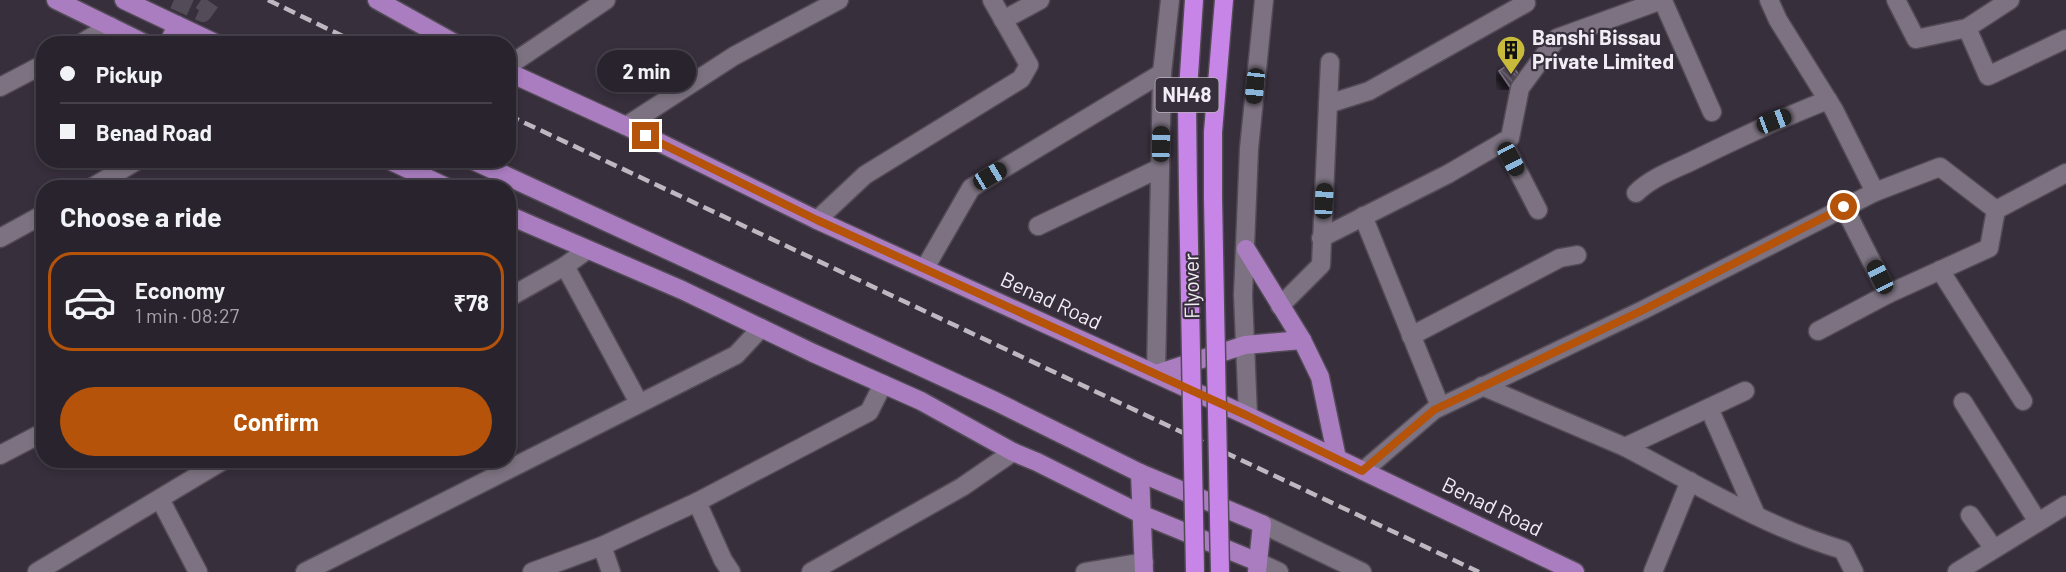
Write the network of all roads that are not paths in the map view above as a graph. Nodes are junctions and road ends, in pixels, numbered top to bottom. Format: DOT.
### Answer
graph roads {
  1 [pos="56,0"];
  2 [pos="124,0"];
  3 [pos="377,0"];
  4 [pos="839,0"];
  5 [pos="992,0"];
  6 [pos="1040,0"];
  7 [pos="1170,0"];
  8 [pos="1194,0"];
  9 [pos="1224,0"];
  10 [pos="1265,0"];
  11 [pos="1770,0"];
  12 [pos="1896,0"];
  13 [pos="2010,0"];
  14 [pos="602,1"];
  15 [pos="1663,1"];
  16 [pos="1526,3"];
  17 [pos="1003,20"];
  18 [pos="177,25"];
  19 [pos="110,26"];
  20 [pos="1967,28"];
  21 [pos="93,36"];
  22 [pos="130,36"];
  23 [pos="172,36"];
  24 [pos="200,36"];
  25 [pos="442,36"];
  26 [pos="2066,39"];
  27 [pos="516,60"];
  28 [pos="1330,62"];
  29 [pos="36,68"];
  30 [pos="1162,73"];
  31 [pos="516,76"];
  32 [pos="0,87"];
  33 [pos="1828,100"];
  34 [pos="1329,104"];
  35 [pos="1712,112"];
  36 [pos="626,126"];
  37 [pos="1503,142"];
  38 [pos="125,168"];
  39 [pos="406,168"];
  40 [pos="489,168"];
  41 [pos="1160,168"];
  42 [pos="2066,173"];
  43 [pos="104,180"];
  44 [pos="431,180"];
  45 [pos="515,180"];
  46 [pos="516,180"];
  47 [pos="1875,192"];
  48 [pos="1636,193"];
  49 [pos="1844,207"];
  50 [pos="1538,210"];
  51 [pos="1996,210"];
  52 [pos="1364,216"];
  53 [pos="36,218"];
  54 [pos="516,219"];
  55 [pos="817,220"];
  56 [pos="1038,226"];
  57 [pos="0,238"];
  58 [pos="1321,238"];
  59 [pos="1246,249"];
  60 [pos="587,250"];
  61 [pos="1577,255"];
  62 [pos="565,266"];
  63 [pos="925,268"];
  64 [pos="1940,270"];
  65 [pos="516,294"];
  66 [pos="1888,294"];
  67 [pos="1280,306"];
  68 [pos="761,328"];
  69 [pos="1818,331"];
  70 [pos="1411,336"];
  71 [pos="1302,340"];
  72 [pos="1245,345"];
  73 [pos="1156,374"];
  74 [pos="883,384"];
  75 [pos="1482,386"];
  76 [pos="1745,390"];
  77 [pos="2023,401"];
  78 [pos="1963,402"];
  79 [pos="639,403"];
  80 [pos="1440,406"];
  81 [pos="1709,408"];
  82 [pos="1248,416"];
  83 [pos="36,436"];
  84 [pos="1625,447"];
  85 [pos="1013,452"];
  86 [pos="0,455"];
  87 [pos="1337,458"];
  88 [pos="516,465"];
  89 [pos="211,468"];
  90 [pos="511,468"];
  91 [pos="1362,471"];
  92 [pos="1140,473"];
  93 [pos="1690,481"];
  94 [pos="160,499"];
  95 [pos="697,502"];
  96 [pos="2066,505"];
  97 [pos="1143,515"];
  98 [pos="1756,515"];
  99 [pos="1970,515"];
  100 [pos="2038,522"];
  101 [pos="1262,524"];
  102 [pos="602,546"];
  103 [pos="1994,549"];
  104 [pos="1144,567"];
  105 [pos="1257,567"];
  106 [pos="37,572"];
  107 [pos="198,572"];
  108 [pos="305,572"];
  109 [pos="532,572"];
  110 [pos="611,572"];
  111 [pos="731,572"];
  112 [pos="812,572"];
  113 [pos="1085,572"];
  114 [pos="1195,572"];
  115 [pos="1220,572"];
  116 [pos="1280,572"];
  117 [pos="1362,572"];
  118 [pos="1575,572"];
  119 [pos="1653,572"];
  120 [pos="1854,572"];
  121 [pos="1957,572"];
  1 -- 19 [label="main road"];
  2 -- 18 [label="main road"];
  3 -- 25 [label="main road"];
  4 -- 36 [label="street"];
  5 -- 17 [label="street"];
  6 -- 17 [label="street"];
  7 -- 30 [label="street"];
  8 -- 114 [label="highway, Flyover / NH48, bridge"];
  9 -- 115 [label="highway, Flyover / NH48, bridge"];
  10 -- 59 [label="street"];
  11 -- 33 [label="street"];
  12 -- 20 [label="street"];
  13 -- 20 [label="street"];
  14 -- 27 [label="street"];
  15 -- 35 [label="street"];
  15 -- 37 [label="street"];
  16 -- 34 [label="street"];
  17 -- 55 [label="street"];
  18 -- 23 [label="main road"];
  18 -- 24 [label="main road"];
  19 -- 21 [label="street"];
  19 -- 22 [label="main road"];
  20 -- 26 [label="street"];
  28 -- 34 [label="street"];
  29 -- 32 [label="street"];
  30 -- 41 [label="street"];
  30 -- 63 [label="street"];
  31 -- 36 [label="main road, Benad Road"];
  33 -- 47 [label="street"];
  33 -- 48 [label="street"];
  34 -- 58 [label="street"];
  36 -- 55 [label="main road, Benad Road"];
  37 -- 50 [label="street"];
  37 -- 52 [label="street"];
  38 -- 43 [label="street"];
  39 -- 44 [label="main road"];
  40 -- 45 [label="main road"];
  41 -- 56 [label="street"];
  41 -- 73 [label="street"];
  42 -- 51 [label="street"];
  46 -- 92 [label="main road"];
  47 -- 49 [label="street"];
  47 -- 51 [label="street"];
  49 -- 66 [label="street"];
  49 -- 75 [label="street"];
  51 -- 64 [label="street"];
  52 -- 58 [label="street"];
  52 -- 70 [label="street"];
  53 -- 57 [label="street"];
  54 -- 60 [label="main road"];
  55 -- 63 [label="main road, Benad Road"];
  58 -- 67 [label="street"];
  59 -- 67 [label="main road"];
  59 -- 72 [label="street"];
  60 -- 62 [label="street"];
  60 -- 68 [label="main road"];
  61 -- 70 [label="street"];
  62 -- 65 [label="street"];
  62 -- 79 [label="street"];
  63 -- 73 [label="main road, Benad Road"];
  64 -- 66 [label="street"];
  64 -- 77 [label="street"];
  66 -- 69 [label="street"];
  67 -- 71 [label="main road"];
  68 -- 74 [label="main road"];
  68 -- 79 [label="street"];
  70 -- 80 [label="street"];
  71 -- 72 [label="main road"];
  71 -- 87 [label="main road"];
  72 -- 73 [label="main road"];
  72 -- 82 [label="street"];
  73 -- 82 [label="main road, Benad Road"];
  74 -- 85 [label="main road"];
  74 -- 95 [label="street"];
  75 -- 80 [label="street"];
  75 -- 84 [label="street"];
  76 -- 81 [label="street"];
  78 -- 100 [label="street"];
  79 -- 88 [label="street"];
  80 -- 91 [label="street"];
  81 -- 84 [label="street"];
  81 -- 98 [label="street"];
  82 -- 87 [label="main road, Benad Road"];
  83 -- 86 [label="street"];
  84 -- 93 [label="street"];
  85 -- 97 [label="main road"];
  85 -- 112 [label="street"];
  87 -- 91 [label="main road, Benad Road"];
  89 -- 94 [label="street"];
  90 -- 108 [label="street"];
  91 -- 118 [label="main road, Benad Road"];
  92 -- 97 [label="main road"];
  92 -- 101 [label="main road"];
  93 -- 98 [label="street"];
  93 -- 119 [label="street"];
  94 -- 106 [label="street"];
  94 -- 107 [label="street"];
  95 -- 102 [label="street"];
  95 -- 111 [label="street"];
  96 -- 100 [label="street"];
  97 -- 104 [label="main road"];
  97 -- 105 [label="main road"];
  98 -- 120 [label="street"];
  99 -- 103 [label="street"];
  100 -- 103 [label="street"];
  101 -- 105 [label="main road"];
  101 -- 117 [label="street"];
  102 -- 109 [label="street"];
  102 -- 110 [label="street"];
  103 -- 121 [label="street"];
  104 -- 113 [label="street"];
  105 -- 116 [label="street"];
}
